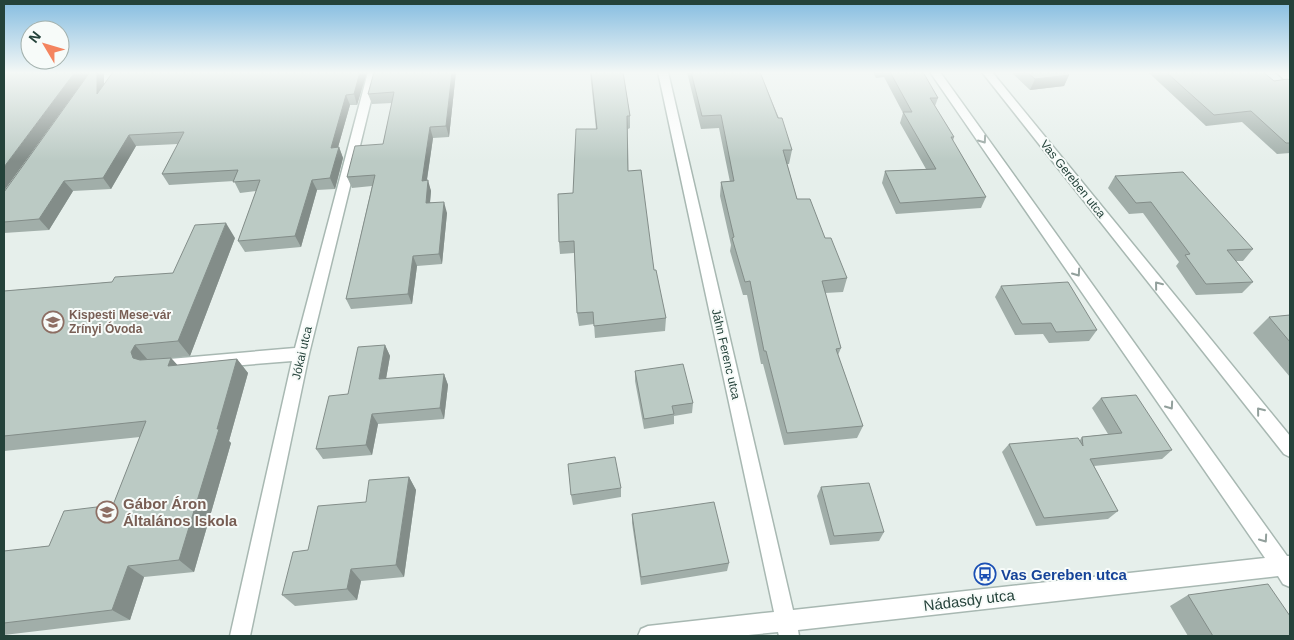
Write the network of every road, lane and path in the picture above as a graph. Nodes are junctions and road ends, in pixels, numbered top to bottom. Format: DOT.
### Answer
graph roads {
  1 [pos="365,102"];
  2 [pos="669,102"];
  3 [pos="956,102"];
  4 [pos="1010,102"];
  5 [pos="301,354"];
  6 [pos="154,367"];
  7 [pos="1290,449"];
  8 [pos="1287,569"];
  9 [pos="787,629"];
  10 [pos="240,636"];
  11 [pos="648,636"];
  1 -- 5 [label="street, Jókai utca"];
  2 -- 9 [label="street, Jáhn Ferenc utca"];
  3 -- 8 [label="street, one-way"];
  7 -- 4 [label="street, Vas Gereben utca, one-way"];
  5 -- 6 [label="street"];
  5 -- 10 [label="street, Jókai utca"];
  8 -- 9 [label="street, Nádasdy utca"];
  9 -- 11 [label="street, Nádasdy utca"];
}
